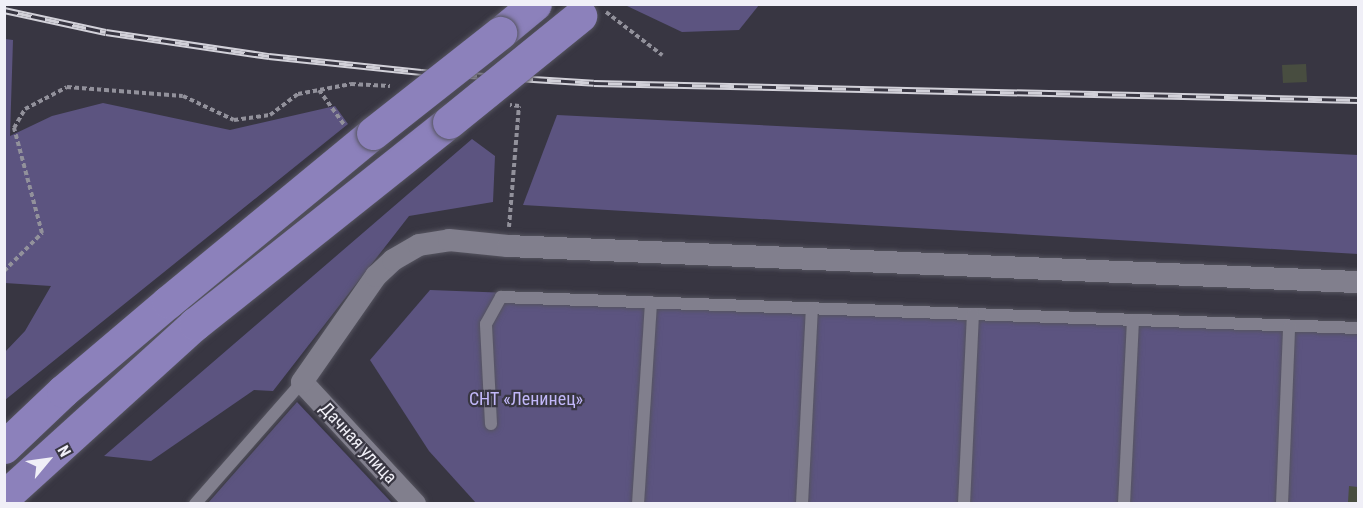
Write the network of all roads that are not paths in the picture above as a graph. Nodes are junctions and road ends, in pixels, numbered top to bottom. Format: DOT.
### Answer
graph roads {
  1 [pos="535,4"];
  2 [pos="593,11"];
  3 [pos="1359,282"];
  4 [pos="651,302"];
  5 [pos="812,308"];
  6 [pos="973,314"];
  7 [pos="1133,320"];
  8 [pos="1289,326"];
  9 [pos="1359,328"];
  10 [pos="302,382"];
  11 [pos="490,424"];
  12 [pos="4,447"];
  13 [pos="4,497"];
  14 [pos="195,504"];
  15 [pos="415,504"];
  16 [pos="638,504"];
  17 [pos="802,504"];
  18 [pos="964,504"];
  19 [pos="1124,504"];
  20 [pos="1282,504"];
  1 -- 12 [label="main road, bridge"];
  2 -- 13 [label="main road, bridge"];
  3 -- 10 [label="street"];
  4 -- 5 [label="lane"];
  4 -- 11 [label="lane"];
  4 -- 16 [label="lane"];
  5 -- 6 [label="lane"];
  5 -- 17 [label="lane"];
  6 -- 7 [label="lane"];
  6 -- 18 [label="lane"];
  7 -- 8 [label="lane"];
  7 -- 19 [label="lane"];
  8 -- 9 [label="lane"];
  8 -- 20 [label="lane"];
  10 -- 14 [label="lane"];
  10 -- 15 [label="street, Дачная улица"];
}
